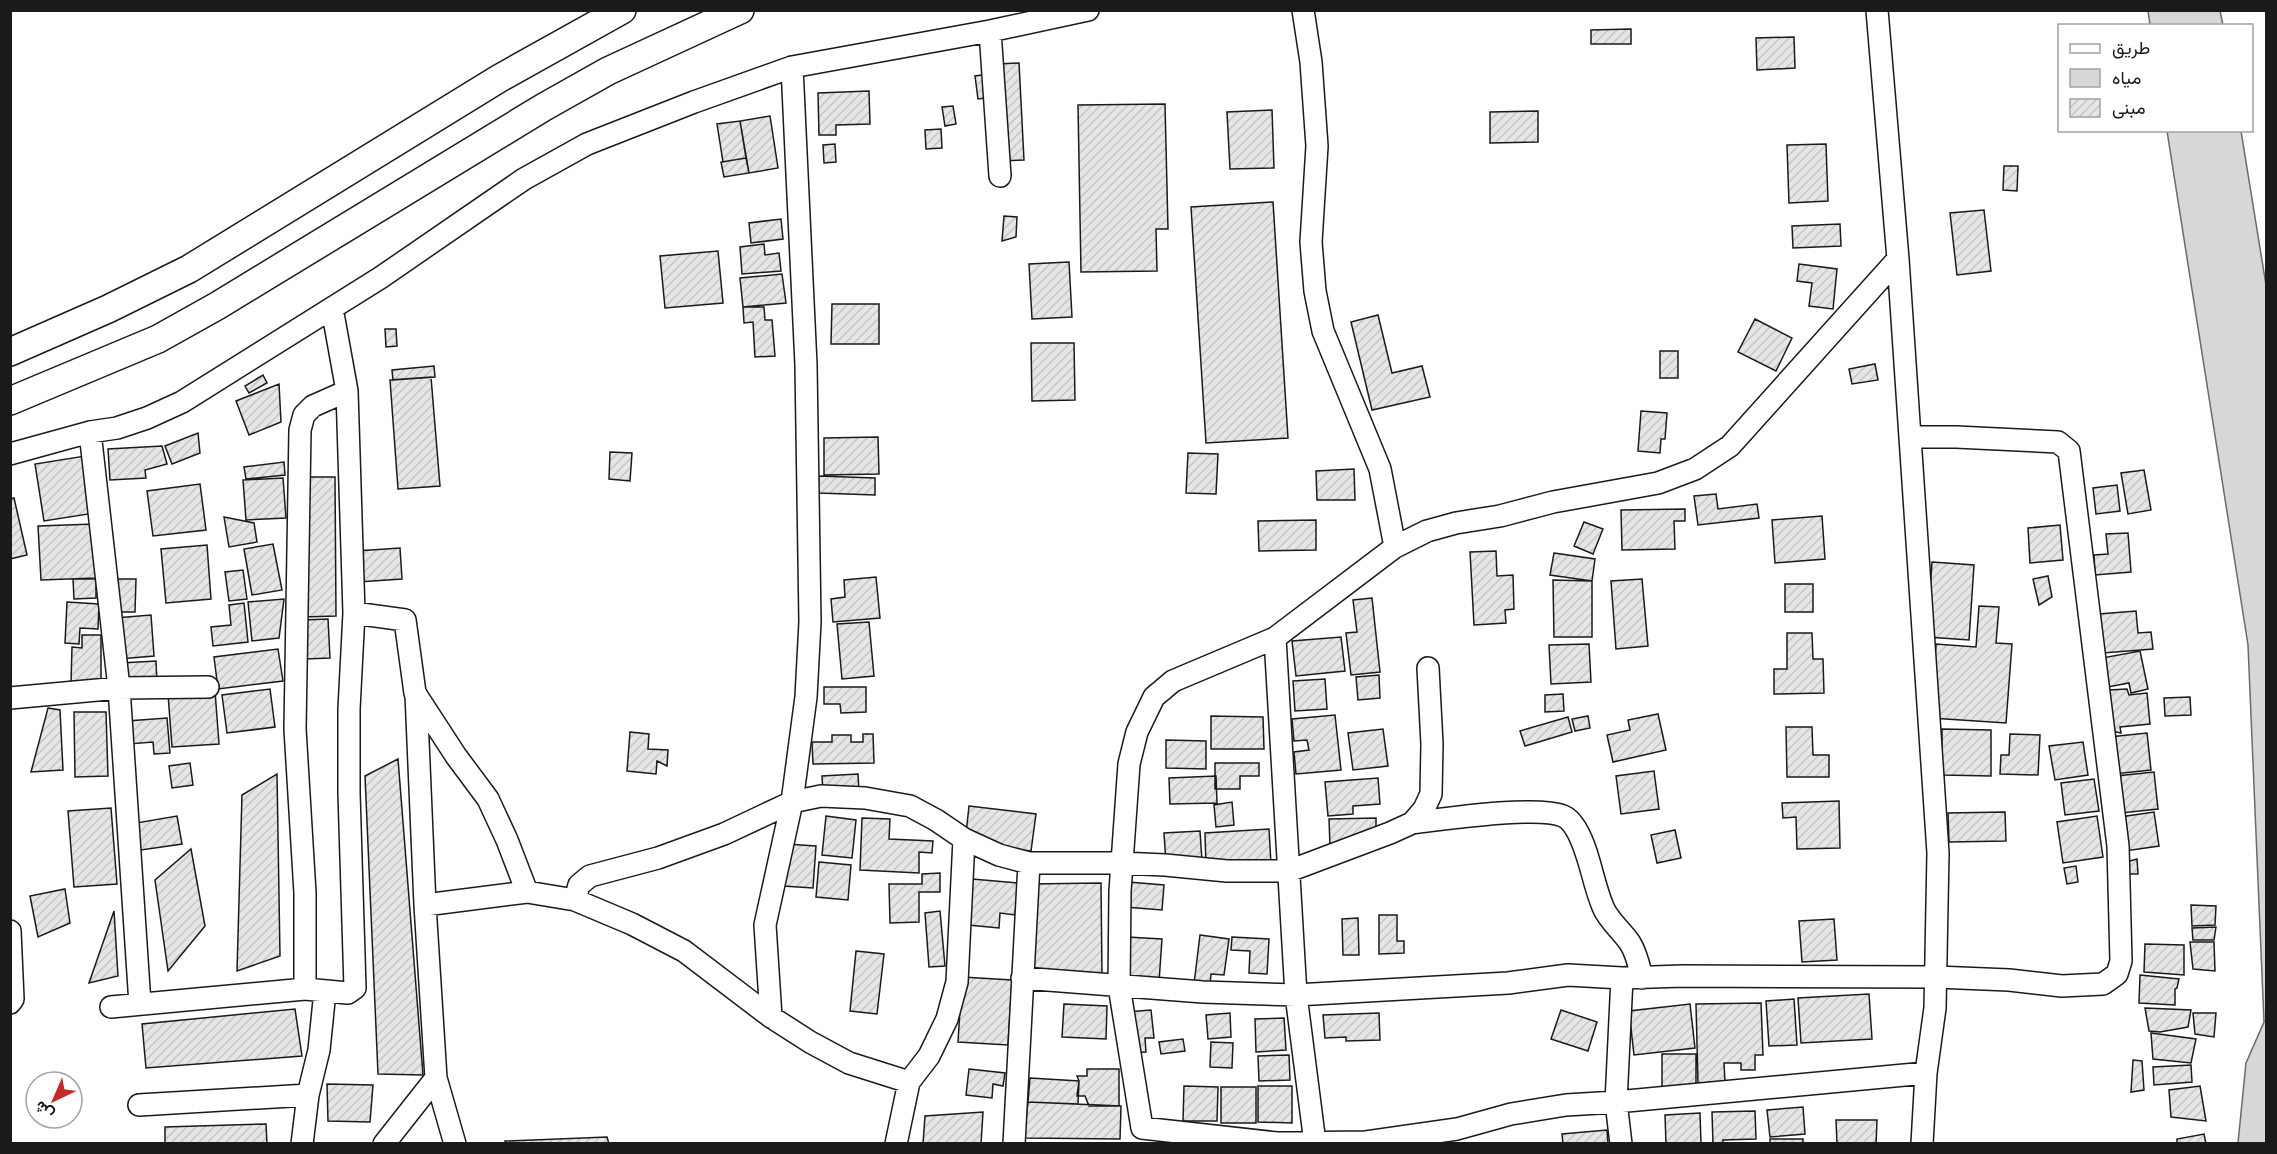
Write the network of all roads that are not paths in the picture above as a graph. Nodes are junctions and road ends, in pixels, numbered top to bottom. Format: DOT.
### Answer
graph roads {
  1 [pos="622,10"];
  2 [pos="740,10"];
  3 [pos="1088,10"];
  4 [pos="1303,10"];
  5 [pos="1877,10"];
  6 [pos="990,31"];
  7 [pos="792,67"];
  8 [pos="1000,176"];
  9 [pos="1898,259"];
  10 [pos="332,308"];
  11 [pos="10,352"];
  12 [pos="347,391"];
  13 [pos="10,401"];
  14 [pos="90,432"];
  15 [pos="1910,437"];
  16 [pos="10,454"];
  17 [pos="1395,547"];
  18 [pos="354,613"];
  19 [pos="1275,638"];
  20 [pos="1428,668"];
  21 [pos="208,687"];
  22 [pos="119,688"];
  23 [pos="416,693"];
  24 [pos="10,698"];
  25 [pos="792,802"];
  26 [pos="1413,823"];
  27 [pos="964,839"];
  28 [pos="1029,863"];
  29 [pos="1121,863"];
  30 [pos="1288,871"];
  31 [pos="527,892"];
  32 [pos="575,900"];
  33 [pos="425,905"];
  34 [pos="10,932"];
  35 [pos="1936,977"];
  36 [pos="1022,978"];
  37 [pos="1632,978"];
  38 [pos="1119,986"];
  39 [pos="315,990"];
  40 [pos="1296,995"];
  41 [pos="10,1003"];
  42 [pos="140,1004"];
  43 [pos="111,1007"];
  44 [pos="771,1017"];
  45 [pos="1926,1073"];
  46 [pos="436,1078"];
  47 [pos="909,1082"];
  48 [pos="308,1095"];
  49 [pos="1616,1102"];
  50 [pos="139,1105"];
  51 [pos="1143,1136"];
  52 [pos="1453,1136"];
  53 [pos="302,1143"];
  54 [pos="384,1143"];
  55 [pos="455,1143"];
  56 [pos="896,1143"];
  57 [pos="1014,1143"];
  58 [pos="1315,1143"];
  59 [pos="1622,1143"];
  60 [pos="1922,1143"];
  1 -- 11 [label="main road"];
  2 -- 13 [label="main road"];
  3 -- 6 [label="street"];
  4 -- 17 [label="street"];
  5 -- 9 [label="street"];
  6 -- 7 [label="street"];
  6 -- 8 [label="street"];
  7 -- 10 [label="street"];
  7 -- 25 [label="street"];
  9 -- 15 [label="street"];
  9 -- 17 [label="street"];
  10 -- 12 [label="street"];
  10 -- 14 [label="street"];
  12 -- 18 [label="street"];
  12 -- 39 [label="street"];
  14 -- 16 [label="street"];
  14 -- 22 [label="street"];
  15 -- 35 [label="street"];
  15 -- 35 [label="street"];
  17 -- 19 [label="street"];
  18 -- 23 [label="street"];
  18 -- 39 [label="street"];
  19 -- 29 [label="street"];
  19 -- 30 [label="street"];
  20 -- 26 [label="street"];
  21 -- 22 [label="street"];
  22 -- 24 [label="street"];
  22 -- 42 [label="street"];
  23 -- 31 [label="street"];
  23 -- 33 [label="street"];
  25 -- 27 [label="street"];
  25 -- 32 [label="street"];
  25 -- 44 [label="street"];
  26 -- 30 [label="street"];
  26 -- 37 [label="street"];
  27 -- 28 [label="street"];
  27 -- 47 [label="street"];
  28 -- 29 [label="street"];
  28 -- 36 [label="street"];
  29 -- 30 [label="street"];
  29 -- 38 [label="street"];
  30 -- 40 [label="street"];
  31 -- 32 [label="street"];
  31 -- 33 [label="street"];
  32 -- 44 [label="street"];
  33 -- 46 [label="street"];
  34 -- 41 [label="street"];
  35 -- 37 [label="street"];
  35 -- 45 [label="street"];
  36 -- 38 [label="street"];
  36 -- 57 [label="street"];
  37 -- 40 [label="street"];
  37 -- 49 [label="street"];
  38 -- 40 [label="street"];
  38 -- 51 [label="street"];
  39 -- 42 [label="street"];
  39 -- 48 [label="street"];
  40 -- 58 [label="street"];
  42 -- 43 [label="street"];
  44 -- 47 [label="street"];
  45 -- 49 [label="street"];
  45 -- 60 [label="street"];
  46 -- 54 [label="street"];
  46 -- 55 [label="street"];
  47 -- 56 [label="street"];
  48 -- 50 [label="street"];
  48 -- 53 [label="street"];
  49 -- 52 [label="street"];
  49 -- 59 [label="street"];
  51 -- 58 [label="street"];
  52 -- 58 [label="street"];
}
